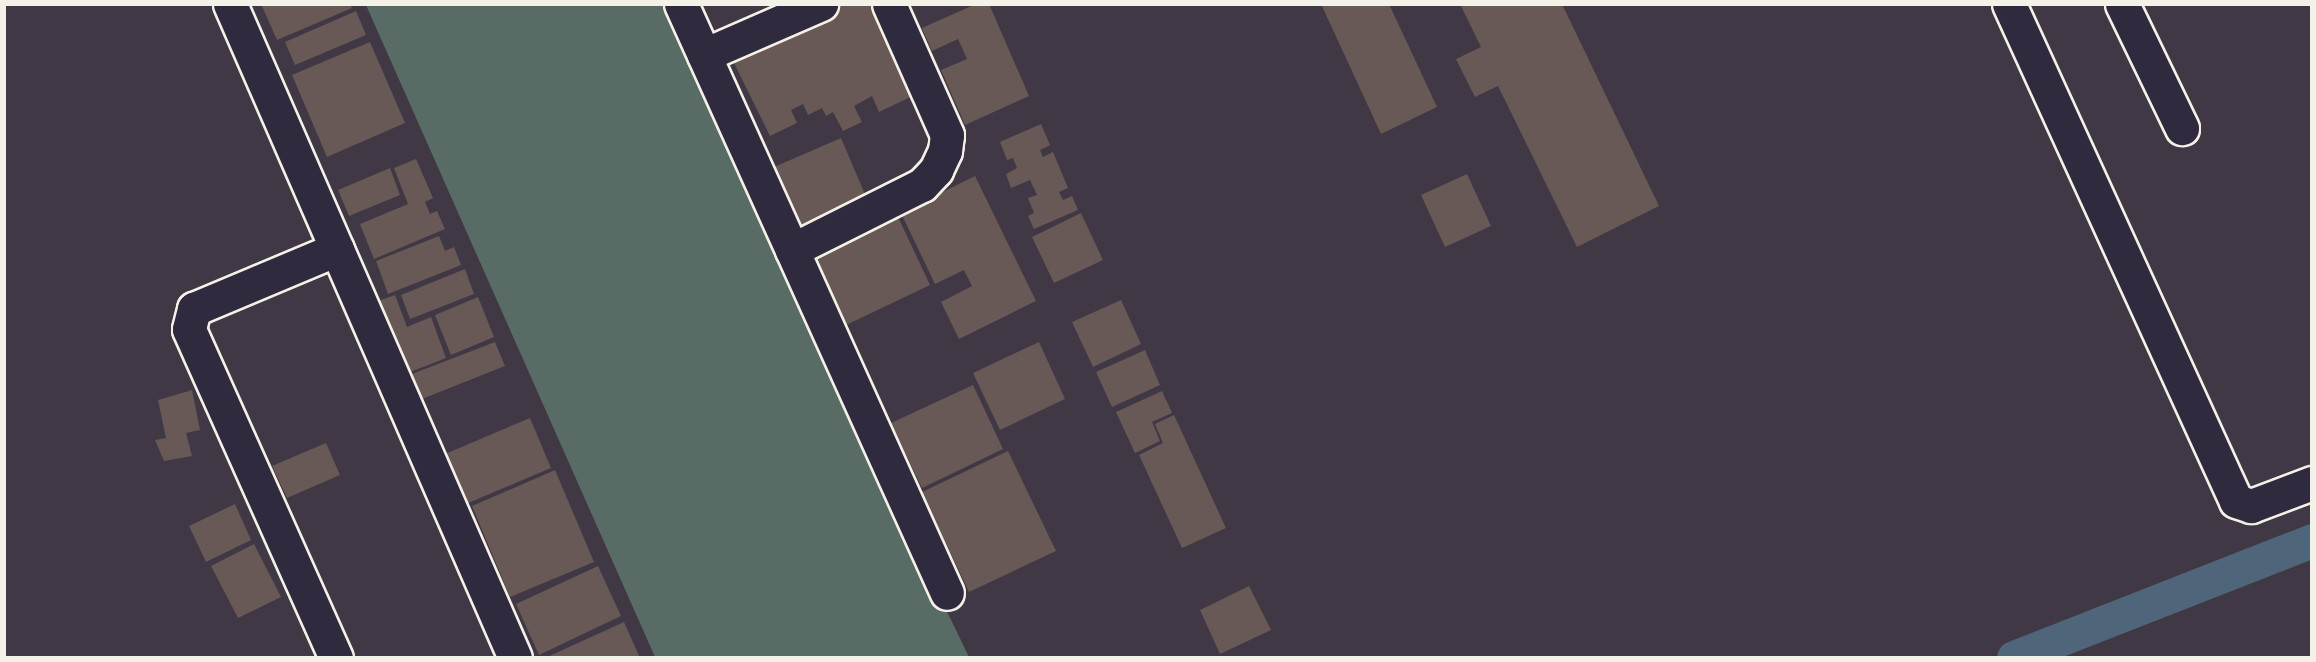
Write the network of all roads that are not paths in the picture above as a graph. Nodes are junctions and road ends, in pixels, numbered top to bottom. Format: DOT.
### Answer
graph roads {
  1 [pos="230,4"];
  2 [pos="681,4"];
  3 [pos="821,4"];
  4 [pos="889,4"];
  5 [pos="2009,4"];
  6 [pos="2122,4"];
  7 [pos="704,55"];
  8 [pos="2182,128"];
  9 [pos="337,249"];
  10 [pos="792,250"];
  11 [pos="2312,483"];
  12 [pos="946,593"];
  13 [pos="336,657"];
  14 [pos="515,657"];
  1 -- 9 [label="street"];
  2 -- 7 [label="street"];
  3 -- 7 [label="street"];
  4 -- 10 [label="street"];
  5 -- 11 [label="street"];
  6 -- 8 [label="street"];
  7 -- 10 [label="street"];
  9 -- 13 [label="street"];
  9 -- 14 [label="street"];
  10 -- 12 [label="street"];
}
